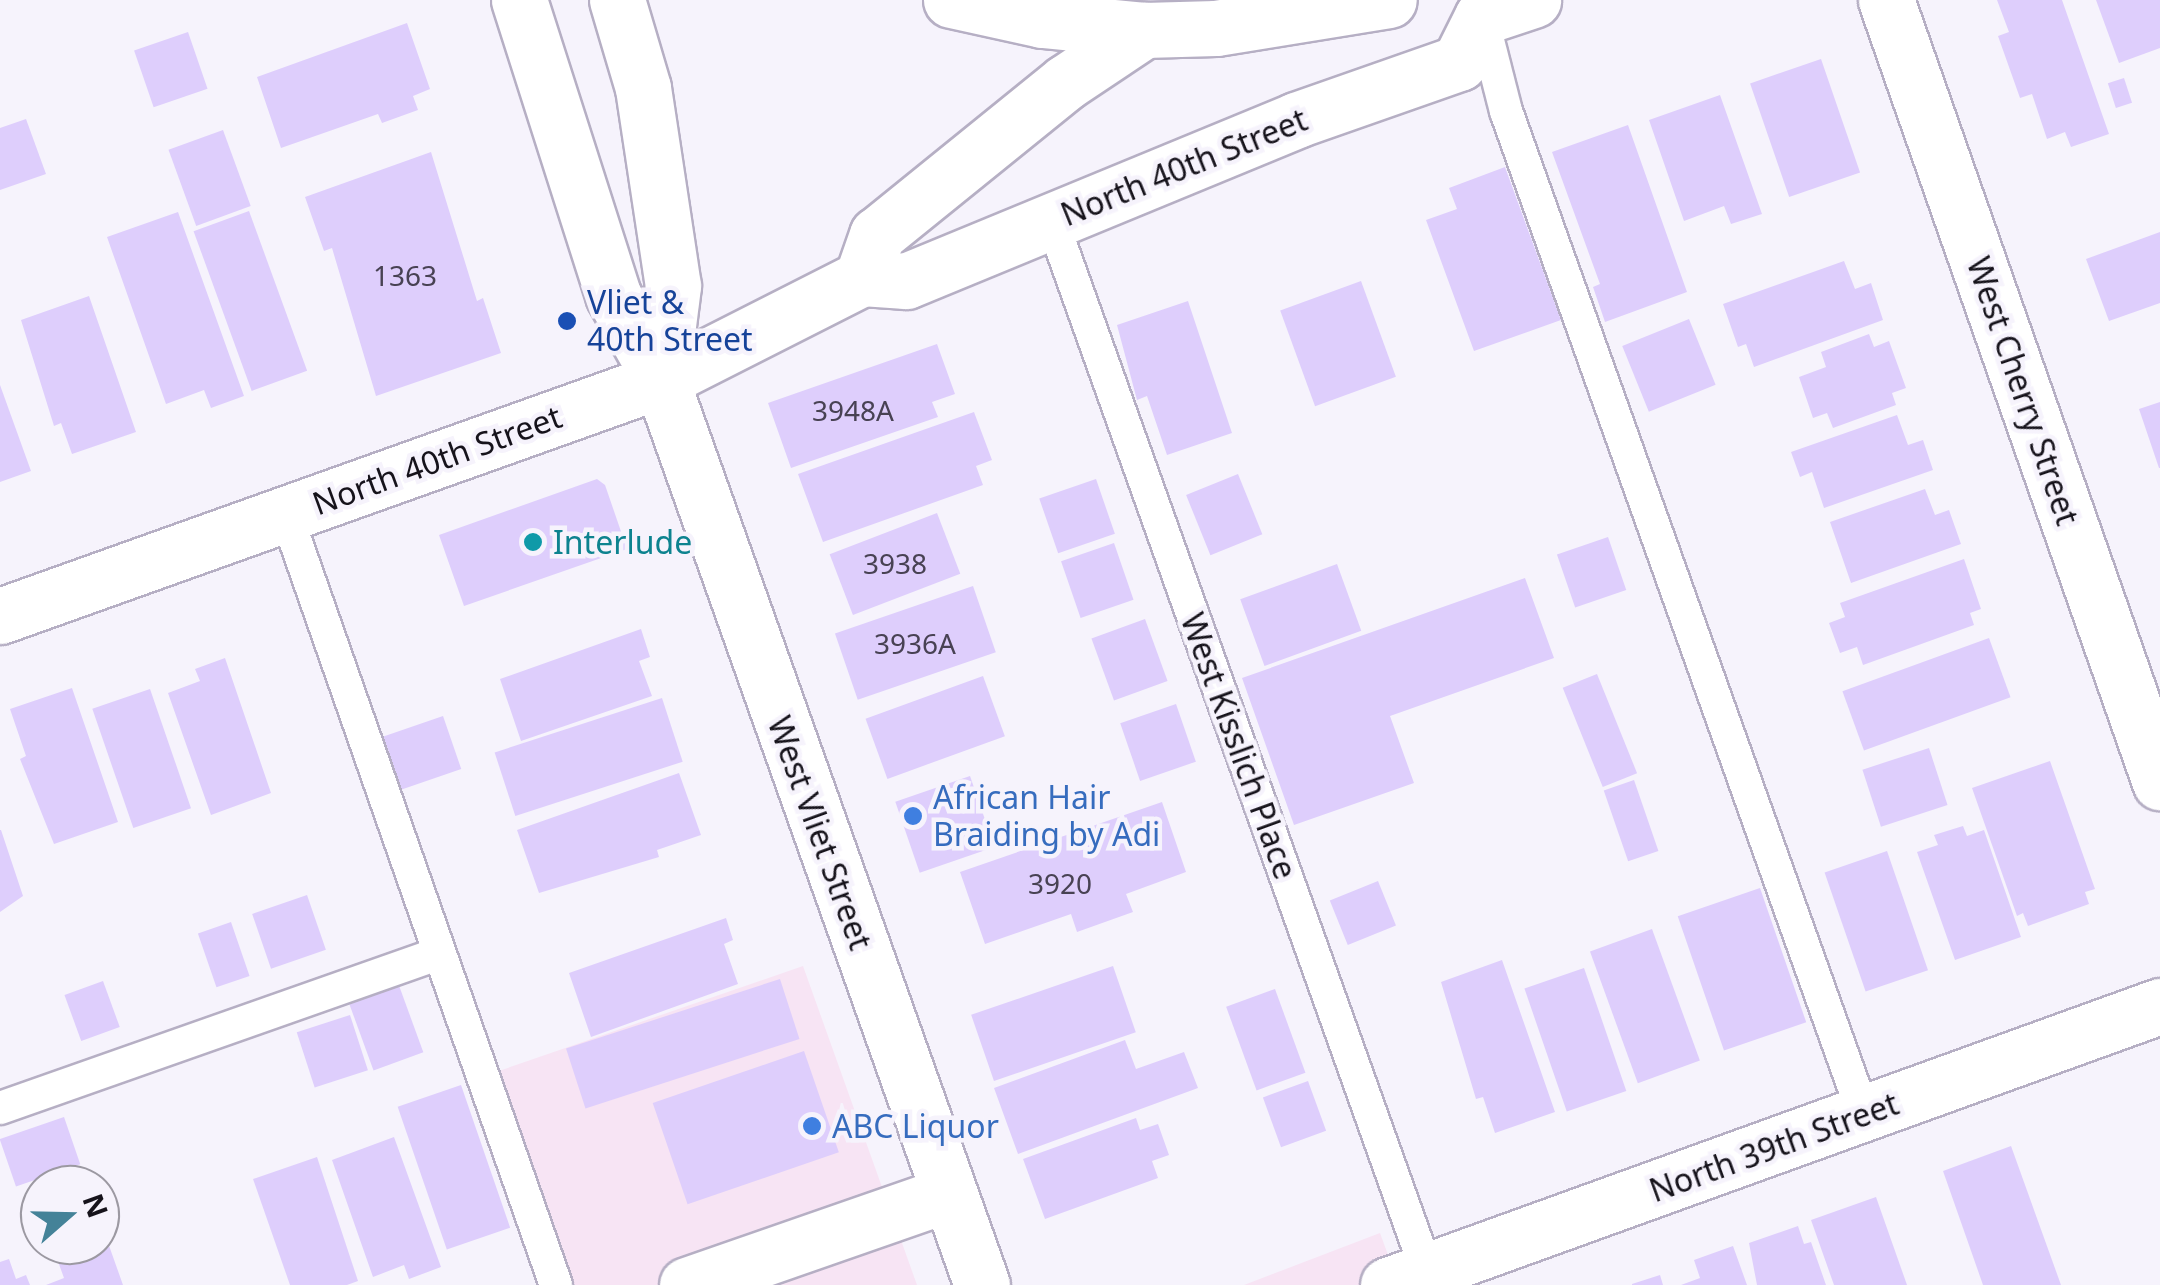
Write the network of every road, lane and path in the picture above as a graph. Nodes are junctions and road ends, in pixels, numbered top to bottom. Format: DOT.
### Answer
graph roads {
  1 [pos="519,0"];
  2 [pos="617,0"];
  3 [pos="951,0"];
  4 [pos="1389,0"];
  5 [pos="1533,0"];
  6 [pos="1886,0"];
  7 [pos="1466,8"];
  8 [pos="1144,30"];
  9 [pos="1052,221"];
  10 [pos="862,278"];
  11 [pos="661,380"];
  12 [pos="286,514"];
  13 [pos="0,616"];
  14 [pos="2160,782"];
  15 [pos="438,954"];
  16 [pos="2160,1006"];
  17 [pos="0,1108"];
  18 [pos="1864,1115"];
  19 [pos="950,1194"];
  20 [pos="1409,1280"];
  21 [pos="556,1285"];
  22 [pos="687,1285"];
  23 [pos="982,1285"];
  1 -- 11 [label="street, West Vliet Street"];
  2 -- 11 [label="street, West Vliet Street"];
  3 -- 8 [label="street"];
  4 -- 8 [label="street"];
  5 -- 7 [label="street"];
  6 -- 14 [label="street, West Cherry Street"];
  7 -- 9 [label="street, North 40th Street"];
  7 -- 18 [label="lane"];
  8 -- 10 [label="street"];
  9 -- 10 [label="street, North 40th Street"];
  9 -- 20 [label="lane, West Kisslich Place"];
  10 -- 11 [label="street, North 40th Street"];
  11 -- 12 [label="street, North 40th Street"];
  11 -- 19 [label="street, West Vliet Street"];
  12 -- 13 [label="street, North 40th Street"];
  12 -- 15 [label="lane"];
  15 -- 17 [label="lane"];
  15 -- 21 [label="lane"];
  16 -- 18 [label="street, North 39th Street"];
  18 -- 20 [label="street, North 39th Street"];
  19 -- 22 [label="street"];
  19 -- 23 [label="street, West Vliet Street"];
}
